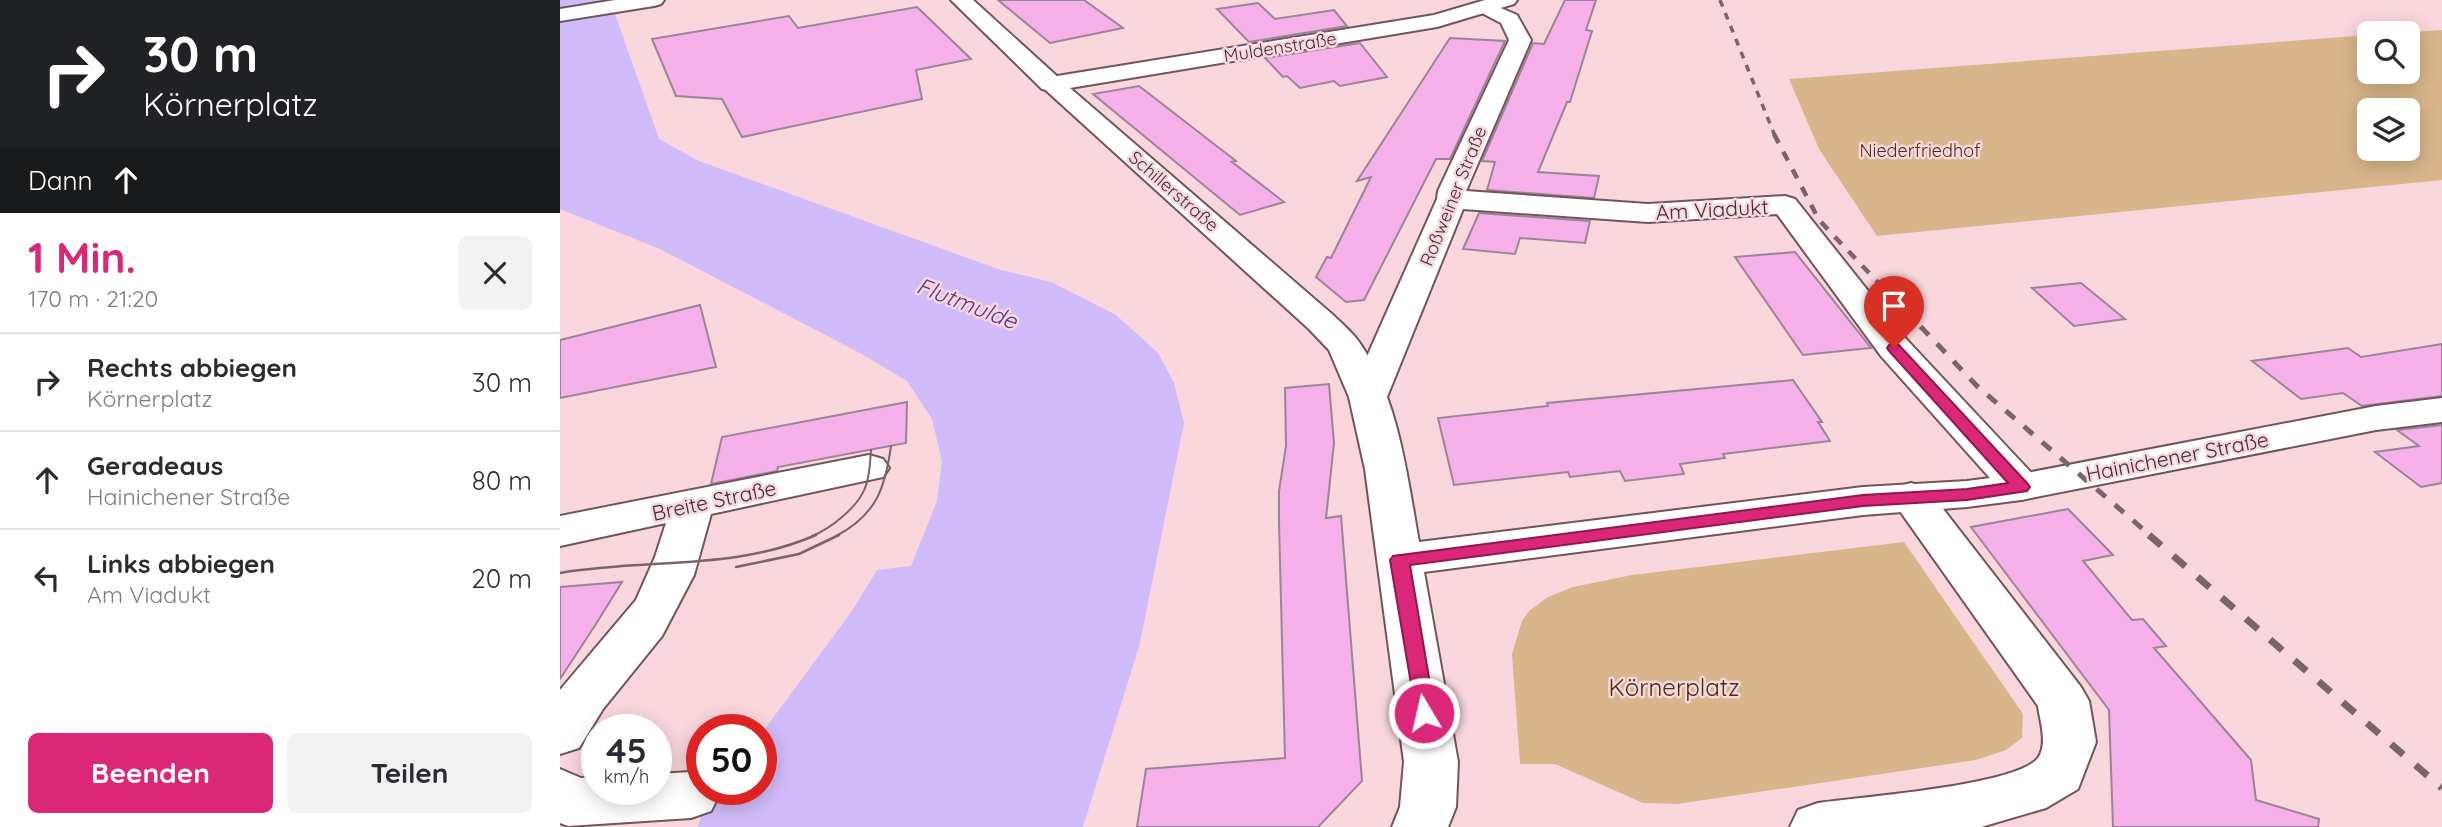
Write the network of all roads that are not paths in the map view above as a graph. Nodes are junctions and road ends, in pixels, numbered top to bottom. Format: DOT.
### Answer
graph roads {
  1 [pos="961,0"];
  2 [pos="645,1"];
  3 [pos="1497,4"];
  4 [pos="560,16"];
  5 [pos="1051,84"];
  6 [pos="1452,199"];
  7 [pos="1368,397"];
  8 [pos="2442,410"];
  9 [pos="869,468"];
  10 [pos="2021,487"];
  11 [pos="1912,497"];
  12 [pos="692,505"];
  13 [pos="560,531"];
  14 [pos="1399,560"];
  15 [pos="560,733"];
  16 [pos="560,792"];
  17 [pos="686,795"];
  18 [pos="1907,821"];
  19 [pos="1420,827"];
  20 [pos="1818,827"];
  1 -- 5 [label="street, Schillerstraße"];
  2 -- 4 [label="street"];
  3 -- 5 [label="street, Muldenstraße"];
  3 -- 6 [label="street, Roßweiner Straße"];
  5 -- 7 [label="street, Schillerstraße"];
  6 -- 7 [label="street, Roßweiner Straße"];
  6 -- 10 [label="street, Am Viadukt"];
  7 -- 14 [label="street"];
  8 -- 10 [label="street, Hainichener Straße"];
  9 -- 12 [label="street, Breite Straße"];
  10 -- 11 [label="street, Hainichener Straße"];
  11 -- 14 [label="street"];
  11 -- 18 [label="street"];
  12 -- 13 [label="street, Breite Straße"];
  12 -- 15 [label="street"];
  14 -- 19 [label="street"];
  16 -- 17 [label="street"];
  18 -- 20 [label="street"];
}
